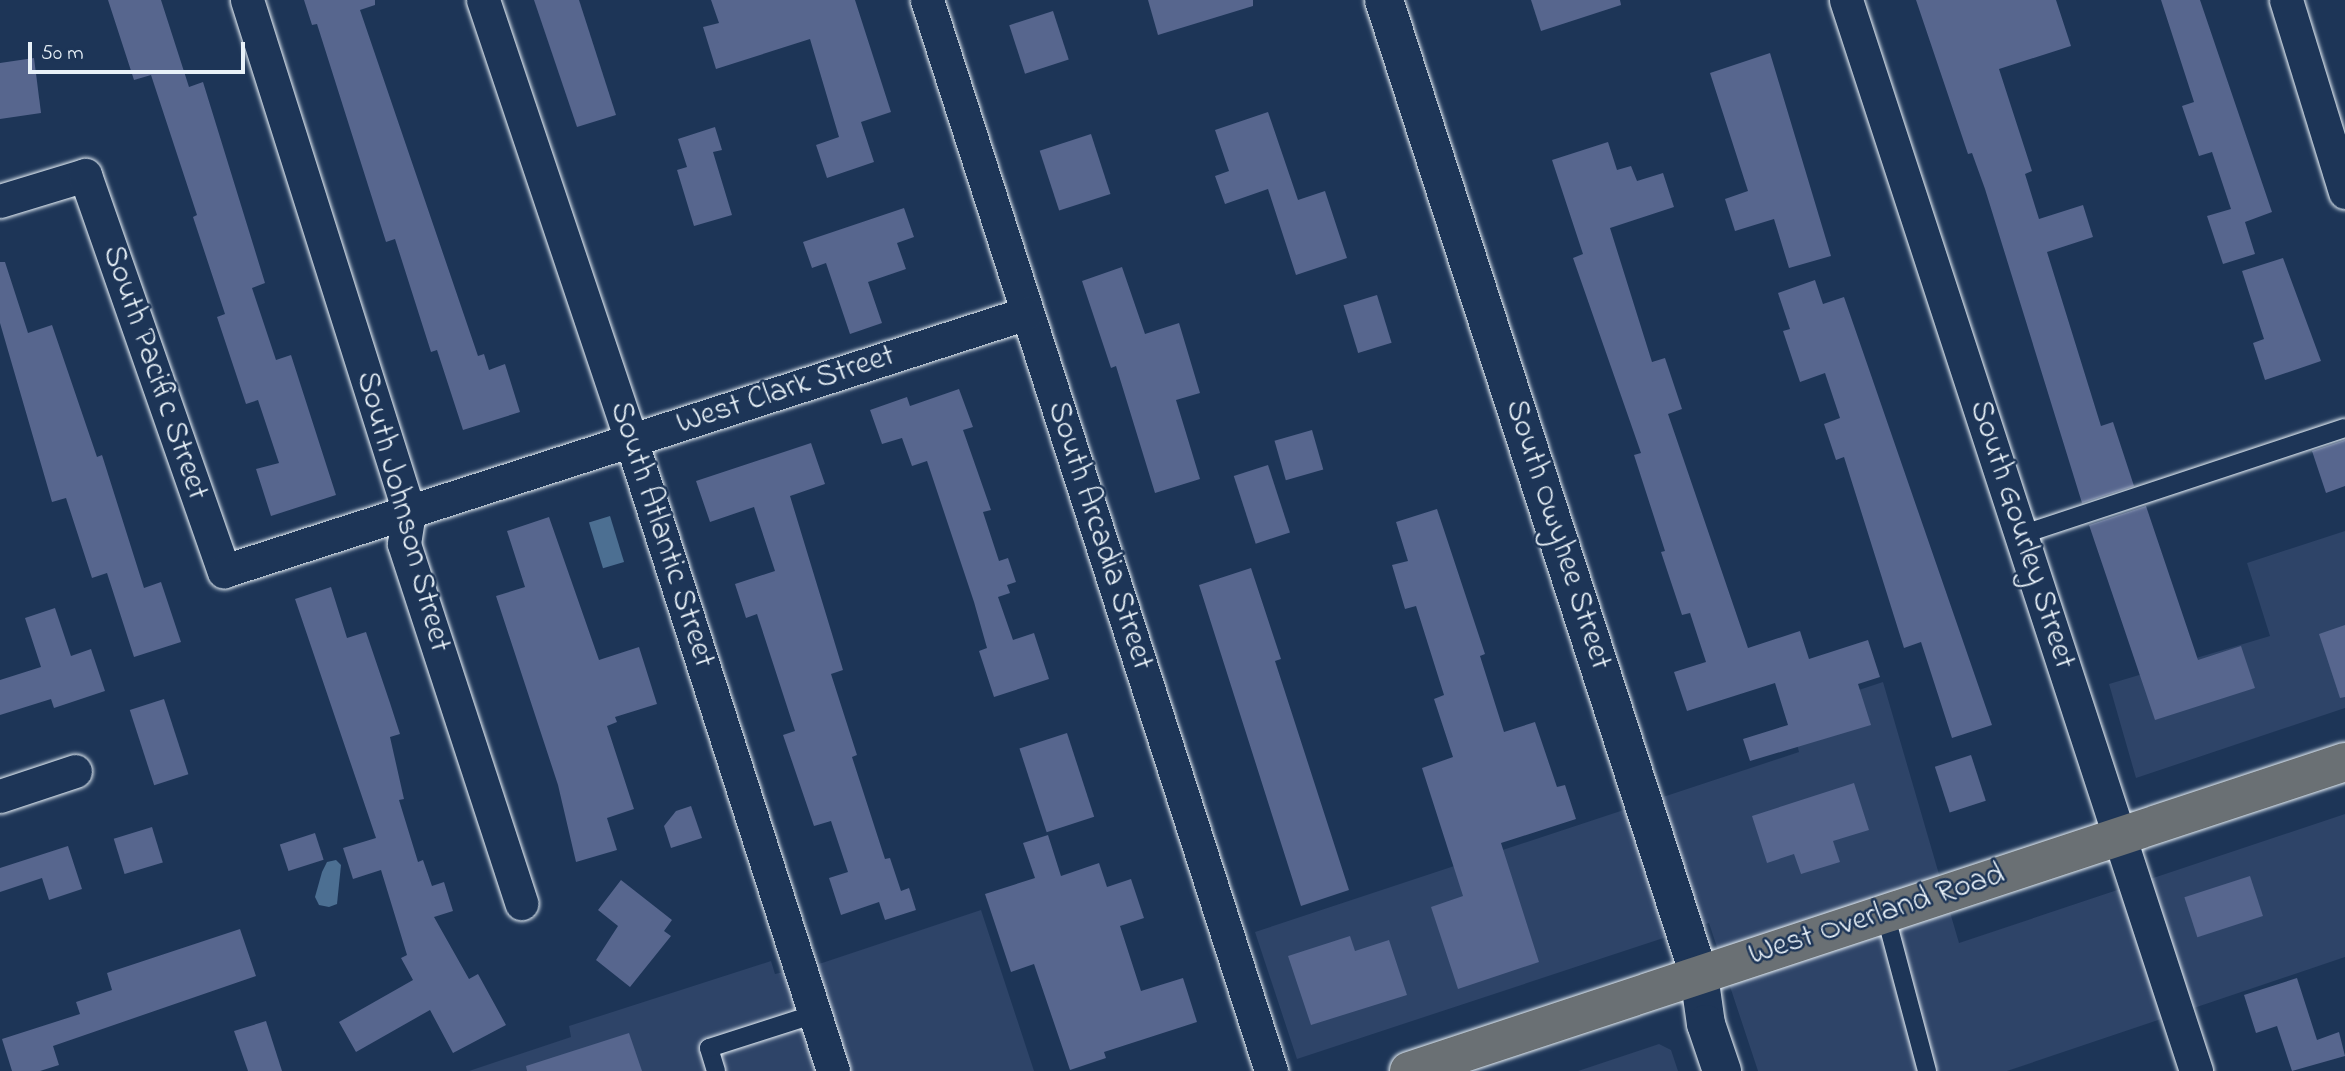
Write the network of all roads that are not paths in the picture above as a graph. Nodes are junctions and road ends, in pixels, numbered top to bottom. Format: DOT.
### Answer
graph roads {
  1 [pos="247,0"];
  2 [pos="483,0"];
  3 [pos="927,0"];
  4 [pos="1384,0"];
  5 [pos="1846,0"];
  6 [pos="2286,0"];
  7 [pos="2345,192"];
  8 [pos="0,201"];
  9 [pos="1027,313"];
  10 [pos="2345,428"];
  11 [pos="631,440"];
  12 [pos="409,512"];
  13 [pos="2021,534"];
  14 [pos="224,571"];
  15 [pos="2345,762"];
  16 [pos="75,771"];
  17 [pos="0,796"];
  18 [pos="2119,836"];
  19 [pos="521,903"];
  20 [pos="1885,913"];
  21 [pos="1699,975"];
  22 [pos="815,1014"];
  23 [pos="716,1071"];
  24 [pos="833,1071"];
  25 [pos="1271,1071"];
  26 [pos="1409,1071"];
  27 [pos="1722,1071"];
  28 [pos="1927,1071"];
  29 [pos="2196,1071"];
  1 -- 12 [label="street, South Johnson Street"];
  2 -- 11 [label="street, South Atlantic Street"];
  3 -- 9 [label="street, South Arcadia Street"];
  4 -- 21 [label="street, South Owyhee Street"];
  5 -- 13 [label="street, South Gourley Street"];
  6 -- 7 [label="street"];
  8 -- 14 [label="street, South Pacific Street"];
  9 -- 11 [label="street, West Clark Street"];
  9 -- 25 [label="street, South Arcadia Street"];
  10 -- 13 [label="lane"];
  11 -- 12 [label="street, West Clark Street"];
  11 -- 22 [label="street, South Atlantic Street"];
  12 -- 14 [label="street, West Clark Street"];
  12 -- 19 [label="street, South Johnson Street"];
  13 -- 18 [label="street, South Gourley Street"];
  15 -- 18 [label="main road, West Overland Road"];
  16 -- 17 [label="street"];
  18 -- 20 [label="main road, West Overland Road"];
  18 -- 29 [label="street, South Gourley Street"];
  20 -- 21 [label="main road, West Overland Road"];
  20 -- 28 [label="lane"];
  21 -- 26 [label="main road, West Overland Road"];
  21 -- 27 [label="street, South Owyhee Street"];
  22 -- 23 [label="lane"];
  22 -- 24 [label="street, South Atlantic Street"];
}
